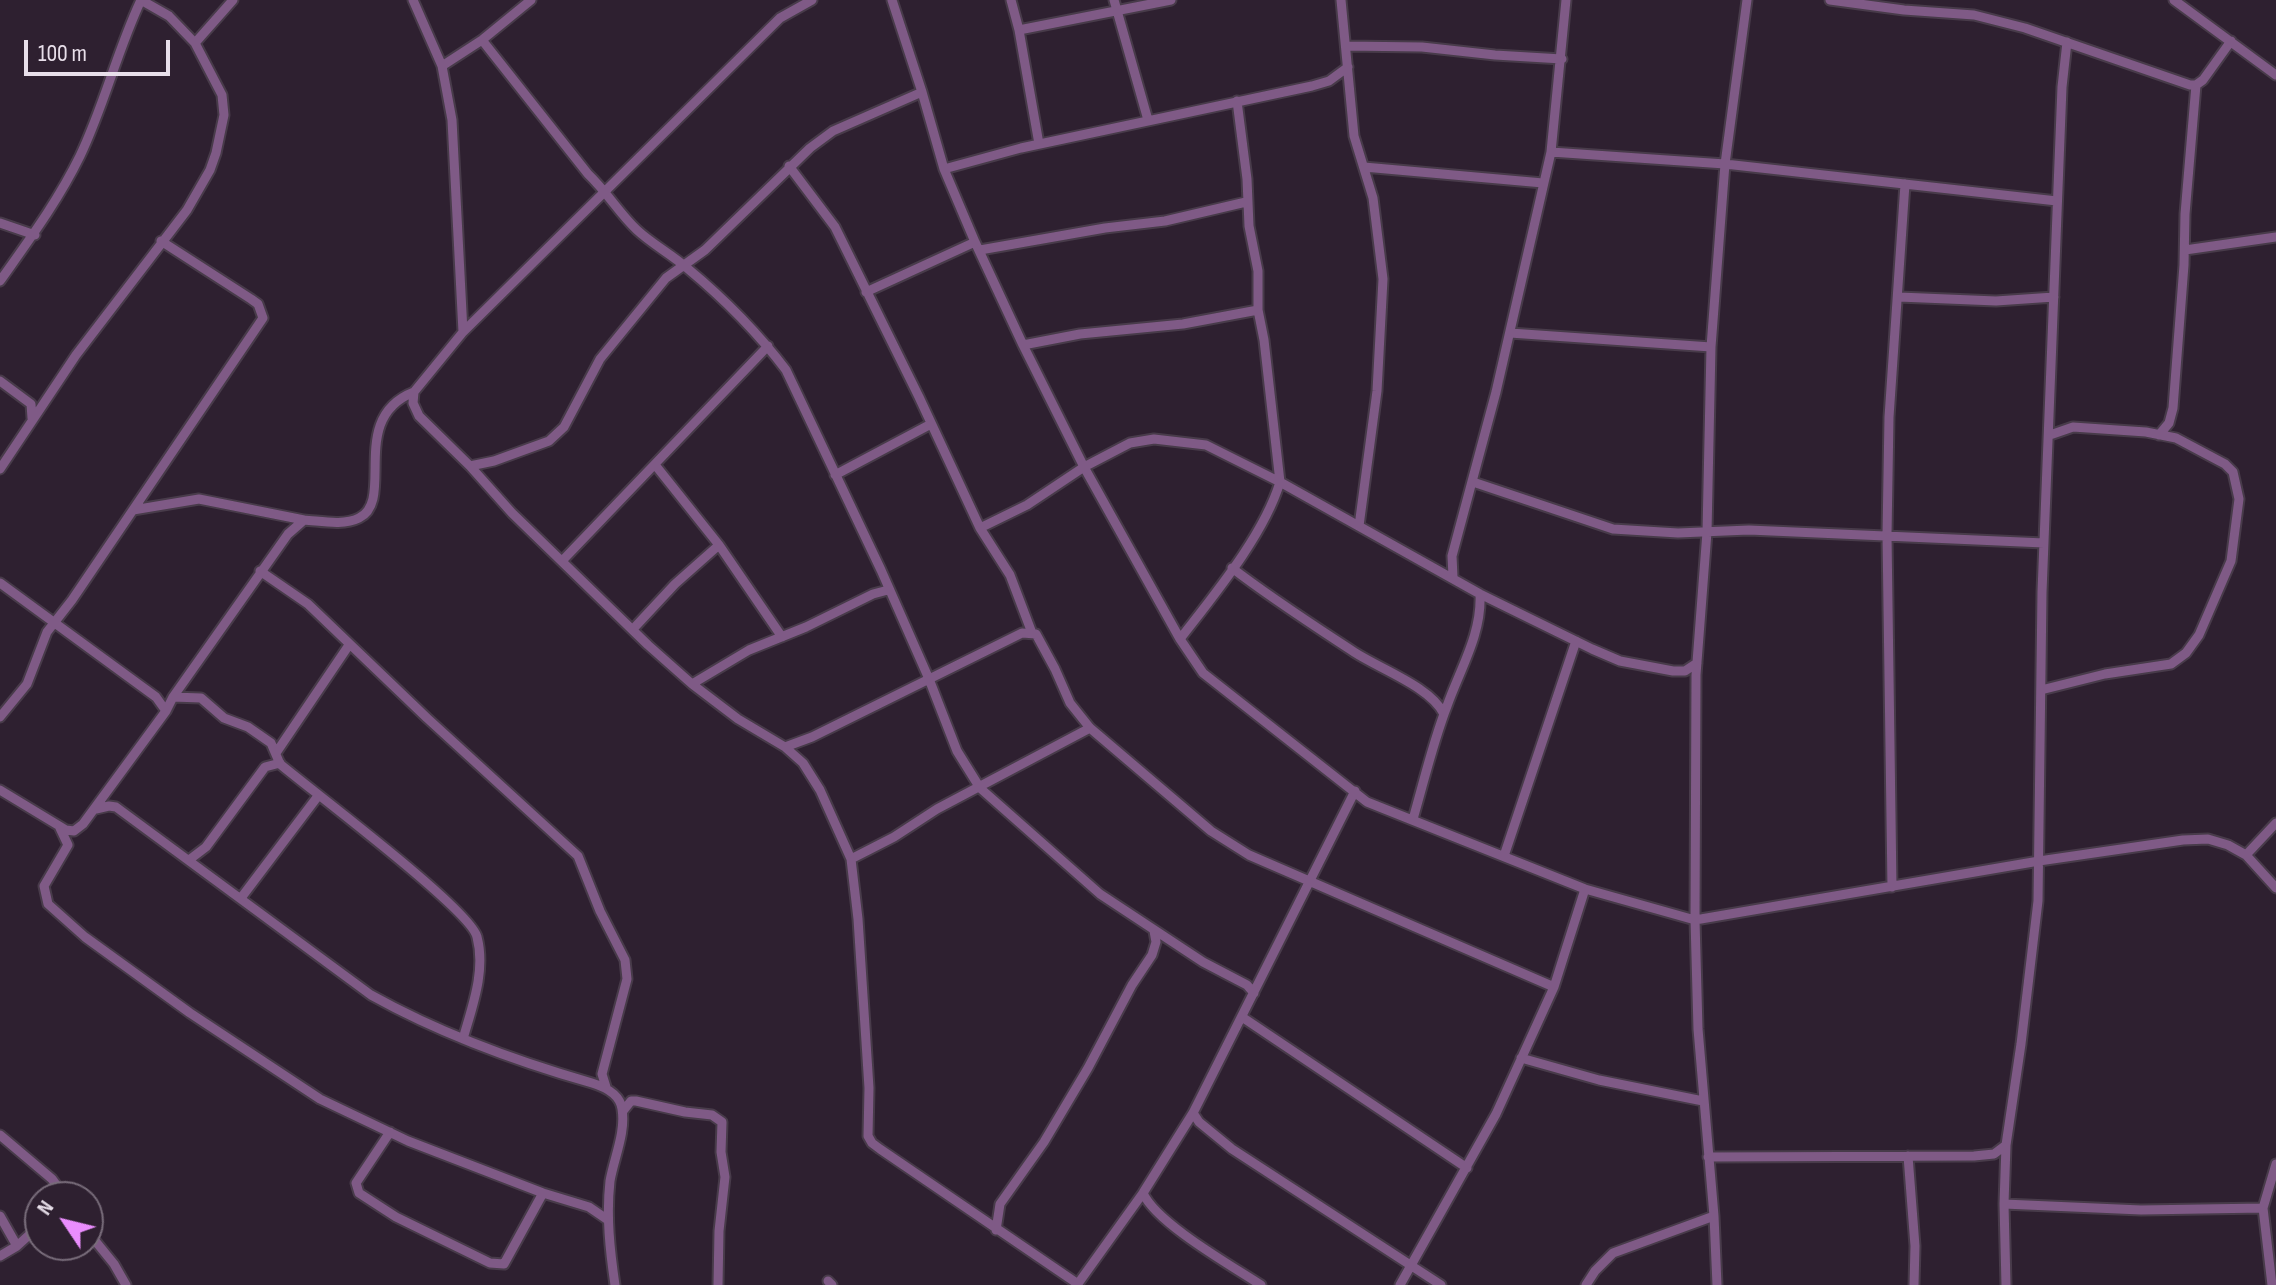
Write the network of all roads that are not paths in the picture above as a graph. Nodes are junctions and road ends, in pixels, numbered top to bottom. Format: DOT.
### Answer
graph roads {
  1 [pos="141,0"];
  2 [pos="233,0"];
  3 [pos="413,0"];
  4 [pos="531,0"];
  5 [pos="812,0"];
  6 [pos="892,0"];
  7 [pos="1011,0"];
  8 [pos="1114,0"];
  9 [pos="1171,0"];
  10 [pos="1341,0"];
  11 [pos="1566,0"];
  12 [pos="1747,0"];
  13 [pos="1830,0"];
  14 [pos="2174,0"];
  15 [pos="1118,11"];
  16 [pos="1019,30"];
  17 [pos="482,40"];
  18 [pos="2231,41"];
  19 [pos="2067,42"];
  20 [pos="195,43"];
  21 [pos="1346,46"];
  22 [pos="1562,59"];
  23 [pos="442,66"];
  24 [pos="1348,67"];
  25 [pos="2276,75"];
  26 [pos="2196,85"];
  27 [pos="922,92"];
  28 [pos="1237,101"];
  29 [pos="1148,120"];
  30 [pos="1039,144"];
  31 [pos="1551,152"];
  32 [pos="1725,164"];
  33 [pos="789,166"];
  34 [pos="1364,167"];
  35 [pos="944,169"];
  36 [pos="1543,183"];
  37 [pos="1905,184"];
  38 [pos="606,190"];
  39 [pos="2057,201"];
  40 [pos="1246,202"];
  41 [pos="0,223"];
  42 [pos="35,235"];
  43 [pos="2276,237"];
  44 [pos="161,241"];
  45 [pos="978,246"];
  46 [pos="2185,250"];
  47 [pos="685,266"];
  48 [pos="0,281"];
  49 [pos="866,292"];
  50 [pos="1899,297"];
  51 [pos="2054,297"];
  52 [pos="462,307"];
  53 [pos="1258,310"];
  54 [pos="476,319"];
  55 [pos="463,332"];
  56 [pos="1510,333"];
  57 [pos="1023,345"];
  58 [pos="768,346"];
  59 [pos="1711,347"];
  60 [pos="0,381"];
  61 [pos="414,392"];
  62 [pos="31,423"];
  63 [pos="931,424"];
  64 [pos="2050,435"];
  65 [pos="2159,435"];
  66 [pos="470,466"];
  67 [pos="656,466"];
  68 [pos="1084,467"];
  69 [pos="0,469"];
  70 [pos="835,475"];
  71 [pos="1280,482"];
  72 [pos="1473,482"];
  73 [pos="133,510"];
  74 [pos="304,520"];
  75 [pos="1359,526"];
  76 [pos="980,528"];
  77 [pos="1707,532"];
  78 [pos="1887,535"];
  79 [pos="2044,543"];
  80 [pos="719,545"];
  81 [pos="562,561"];
  82 [pos="1232,568"];
  83 [pos="260,571"];
  84 [pos="1453,577"];
  85 [pos="0,583"];
  86 [pos="888,590"];
  87 [pos="1480,594"];
  88 [pos="55,621"];
  89 [pos="634,628"];
  90 [pos="1032,633"];
  91 [pos="782,637"];
  92 [pos="1180,639"];
  93 [pos="1576,641"];
  94 [pos="349,645"];
  95 [pos="1697,663"];
  96 [pos="929,679"];
  97 [pos="692,684"];
  98 [pos="2041,690"];
  99 [pos="173,697"];
  100 [pos="166,711"];
  101 [pos="1444,714"];
  102 [pos="0,717"];
  103 [pos="1090,728"];
  104 [pos="785,747"];
  105 [pos="278,758"];
  106 [pos="980,788"];
  107 [pos="0,790"];
  108 [pos="1355,791"];
  109 [pos="318,796"];
  110 [pos="96,809"];
  111 [pos="1413,819"];
  112 [pos="2276,823"];
  113 [pos="60,828"];
  114 [pos="2246,855"];
  115 [pos="1504,856"];
  116 [pos="851,859"];
  117 [pos="189,860"];
  118 [pos="2039,861"];
  119 [pos="1308,881"];
  120 [pos="1892,887"];
  121 [pos="2276,888"];
  122 [pos="1585,889"];
  123 [pos="241,898"];
  124 [pos="1695,920"];
  125 [pos="1154,931"];
  126 [pos="1554,987"];
  127 [pos="1254,993"];
  128 [pos="1242,1017"];
  129 [pos="463,1039"];
  130 [pos="1521,1058"];
  131 [pos="606,1087"];
  132 [pos="1703,1101"];
  133 [pos="623,1111"];
  134 [pos="1193,1113"];
  135 [pos="390,1132"];
  136 [pos="0,1135"];
  137 [pos="2006,1145"];
  138 [pos="1908,1156"];
  139 [pos="1708,1157"];
  140 [pos="2276,1164"];
  141 [pos="1467,1168"];
  142 [pos="53,1181"];
  143 [pos="543,1193"];
  144 [pos="1143,1193"];
  145 [pos="2004,1204"];
  146 [pos="2263,1208"];
  147 [pos="0,1216"];
  148 [pos="1714,1216"];
  149 [pos="608,1220"];
  150 [pos="996,1230"];
  151 [pos="24,1240"];
  152 [pos="17,1246"];
  153 [pos="104,1252"];
  154 [pos="0,1256"];
  155 [pos="1412,1266"];
  156 [pos="126,1285"];
  157 [pos="615,1285"];
  158 [pos="718,1285"];
  159 [pos="1077,1285"];
  160 [pos="1261,1285"];
  161 [pos="1400,1285"];
  162 [pos="1441,1285"];
  163 [pos="1586,1285"];
  164 [pos="1717,1285"];
  165 [pos="1914,1285"];
  166 [pos="2006,1285"];
  167 [pos="2272,1285"];
  1 -- 20 [label="street"];
  1 -- 42 [label="street"];
  2 -- 20 [label="street"];
  3 -- 23 [label="street"];
  4 -- 17 [label="street"];
  5 -- 38 [label="street"];
  6 -- 27 [label="street"];
  7 -- 16 [label="street"];
  8 -- 15 [label="street"];
  9 -- 15 [label="street"];
  10 -- 21 [label="street"];
  11 -- 22 [label="street"];
  12 -- 32 [label="street"];
  13 -- 19 [label="street"];
  14 -- 18 [label="street"];
  15 -- 16 [label="street"];
  15 -- 29 [label="street"];
  16 -- 30 [label="street"];
  17 -- 23 [label="street"];
  17 -- 38 [label="street"];
  18 -- 25 [label="street"];
  18 -- 26 [label="street"];
  19 -- 26 [label="street"];
  19 -- 39 [label="street"];
  20 -- 44 [label="street"];
  21 -- 22 [label="street"];
  21 -- 24 [label="street"];
  22 -- 31 [label="street"];
  23 -- 52 [label="street"];
  24 -- 28 [label="street"];
  24 -- 34 [label="street"];
  26 -- 46 [label="street"];
  27 -- 33 [label="street"];
  27 -- 35 [label="street"];
  28 -- 29 [label="street"];
  28 -- 40 [label="street"];
  29 -- 30 [label="street"];
  30 -- 35 [label="street"];
  31 -- 32 [label="street"];
  31 -- 36 [label="street"];
  32 -- 37 [label="street"];
  32 -- 59 [label="street"];
  33 -- 47 [label="street"];
  33 -- 49 [label="street"];
  34 -- 36 [label="street"];
  34 -- 75 [label="street"];
  35 -- 45 [label="street"];
  36 -- 56 [label="street"];
  37 -- 39 [label="street"];
  37 -- 50 [label="street"];
  38 -- 47 [label="street"];
  38 -- 54 [label="street"];
  39 -- 51 [label="street"];
  40 -- 45 [label="street"];
  40 -- 53 [label="street"];
  41 -- 42 [label="street"];
  42 -- 48 [label="street"];
  43 -- 46 [label="street"];
  44 -- 62 [label="street"];
  44 -- 73 [label="street"];
  45 -- 49 [label="street"];
  45 -- 57 [label="street"];
  46 -- 65 [label="street"];
  47 -- 58 [label="street"];
  47 -- 66 [label="street"];
  49 -- 63 [label="street"];
  50 -- 51 [label="street"];
  50 -- 78 [label="street"];
  51 -- 64 [label="street"];
  52 -- 54 [label="street"];
  52 -- 55 [label="street"];
  53 -- 57 [label="street"];
  53 -- 71 [label="street"];
  54 -- 55 [label="street"];
  55 -- 61 [label="street"];
  56 -- 59 [label="street"];
  56 -- 72 [label="street"];
  57 -- 68 [label="street"];
  58 -- 67 [label="street"];
  58 -- 70 [label="street"];
  59 -- 77 [label="street"];
  60 -- 62 [label="street"];
  61 -- 66 [label="street"];
  61 -- 74 [label="street"];
  62 -- 69 [label="street"];
  63 -- 70 [label="street"];
  63 -- 76 [label="street"];
  64 -- 65 [label="street"];
  64 -- 79 [label="street"];
  65 -- 98 [label="street"];
  66 -- 81 [label="street"];
  67 -- 80 [label="street"];
  67 -- 81 [label="street"];
  68 -- 71 [label="street"];
  68 -- 76 [label="street"];
  68 -- 92 [label="street"];
  70 -- 86 [label="street"];
  71 -- 75 [label="street"];
  71 -- 82 [label="street"];
  72 -- 77 [label="street"];
  72 -- 84 [label="street"];
  73 -- 74 [label="street"];
  73 -- 88 [label="street"];
  74 -- 83 [label="street"];
  75 -- 84 [label="street"];
  76 -- 90 [label="street"];
  77 -- 78 [label="street"];
  77 -- 95 [label="street"];
  78 -- 79 [label="street"];
  78 -- 120 [label="street"];
  79 -- 98 [label="street"];
  80 -- 89 [label="street"];
  80 -- 91 [label="street"];
  81 -- 89 [label="street"];
  82 -- 92 [label="street"];
  82 -- 101 [label="street"];
  83 -- 94 [label="street"];
  83 -- 99 [label="street"];
  84 -- 87 [label="street"];
  85 -- 88 [label="street"];
  86 -- 91 [label="street"];
  86 -- 96 [label="street"];
  87 -- 93 [label="street"];
  87 -- 101 [label="street"];
  88 -- 100 [label="street"];
  88 -- 102 [label="street"];
  89 -- 97 [label="street"];
  90 -- 96 [label="street"];
  90 -- 103 [label="street"];
  91 -- 97 [label="street"];
  92 -- 108 [label="street"];
  93 -- 95 [label="street"];
  93 -- 115 [label="street"];
  94 -- 105 [label="street"];
  94 -- 131 [label="street"];
  95 -- 124 [label="street"];
  96 -- 104 [label="street"];
  96 -- 106 [label="street"];
  97 -- 104 [label="street"];
  98 -- 118 [label="street"];
  99 -- 100 [label="street"];
  99 -- 105 [label="street"];
  100 -- 110 [label="street"];
  101 -- 111 [label="street"];
  103 -- 106 [label="street"];
  103 -- 119 [label="street"];
  104 -- 116 [label="street"];
  105 -- 109 [label="street"];
  105 -- 117 [label="street"];
  106 -- 116 [label="street"];
  106 -- 125 [label="street"];
  107 -- 113 [label="street"];
  108 -- 111 [label="street"];
  108 -- 119 [label="street"];
  109 -- 123 [label="street"];
  109 -- 129 [label="street"];
  110 -- 113 [label="street"];
  110 -- 117 [label="street"];
  111 -- 115 [label="street"];
  112 -- 114 [label="street"];
  113 -- 135 [label="street"];
  114 -- 118 [label="street"];
  114 -- 121 [label="street"];
  115 -- 122 [label="street"];
  116 -- 150 [label="street"];
  117 -- 123 [label="street"];
  118 -- 120 [label="street"];
  118 -- 137 [label="street"];
  119 -- 126 [label="street"];
  119 -- 127 [label="street"];
  120 -- 124 [label="street"];
  122 -- 124 [label="street"];
  122 -- 126 [label="street"];
  123 -- 129 [label="street"];
  124 -- 132 [label="street"];
  125 -- 127 [label="street"];
  125 -- 150 [label="street"];
  126 -- 130 [label="street"];
  127 -- 128 [label="street"];
  128 -- 134 [label="street"];
  128 -- 141 [label="street"];
  129 -- 131 [label="street"];
  130 -- 132 [label="street"];
  130 -- 141 [label="street"];
  131 -- 133 [label="street"];
  132 -- 139 [label="street"];
  133 -- 149 [label="street"];
  133 -- 158 [label="street"];
  134 -- 144 [label="street"];
  134 -- 155 [label="street"];
  135 -- 143 [label="street"];
  135 -- 143 [label="street"];
  136 -- 142 [label="street"];
  137 -- 138 [label="street"];
  137 -- 145 [label="street"];
  138 -- 139 [label="street"];
  138 -- 165 [label="street"];
  139 -- 148 [label="street"];
  140 -- 146 [label="street"];
  141 -- 155 [label="street"];
  143 -- 149 [label="street"];
  144 -- 159 [label="street"];
  144 -- 160 [label="street"];
  145 -- 146 [label="street"];
  145 -- 166 [label="street"];
  146 -- 167 [label="street"];
  147 -- 152 [label="street"];
  148 -- 163 [label="street"];
  148 -- 164 [label="street"];
  149 -- 157 [label="street"];
  150 -- 159 [label="street"];
  151 -- 152 [label="street"];
  152 -- 154 [label="street"];
  153 -- 156 [label="street"];
  155 -- 161 [label="street"];
  155 -- 162 [label="street"];
}
